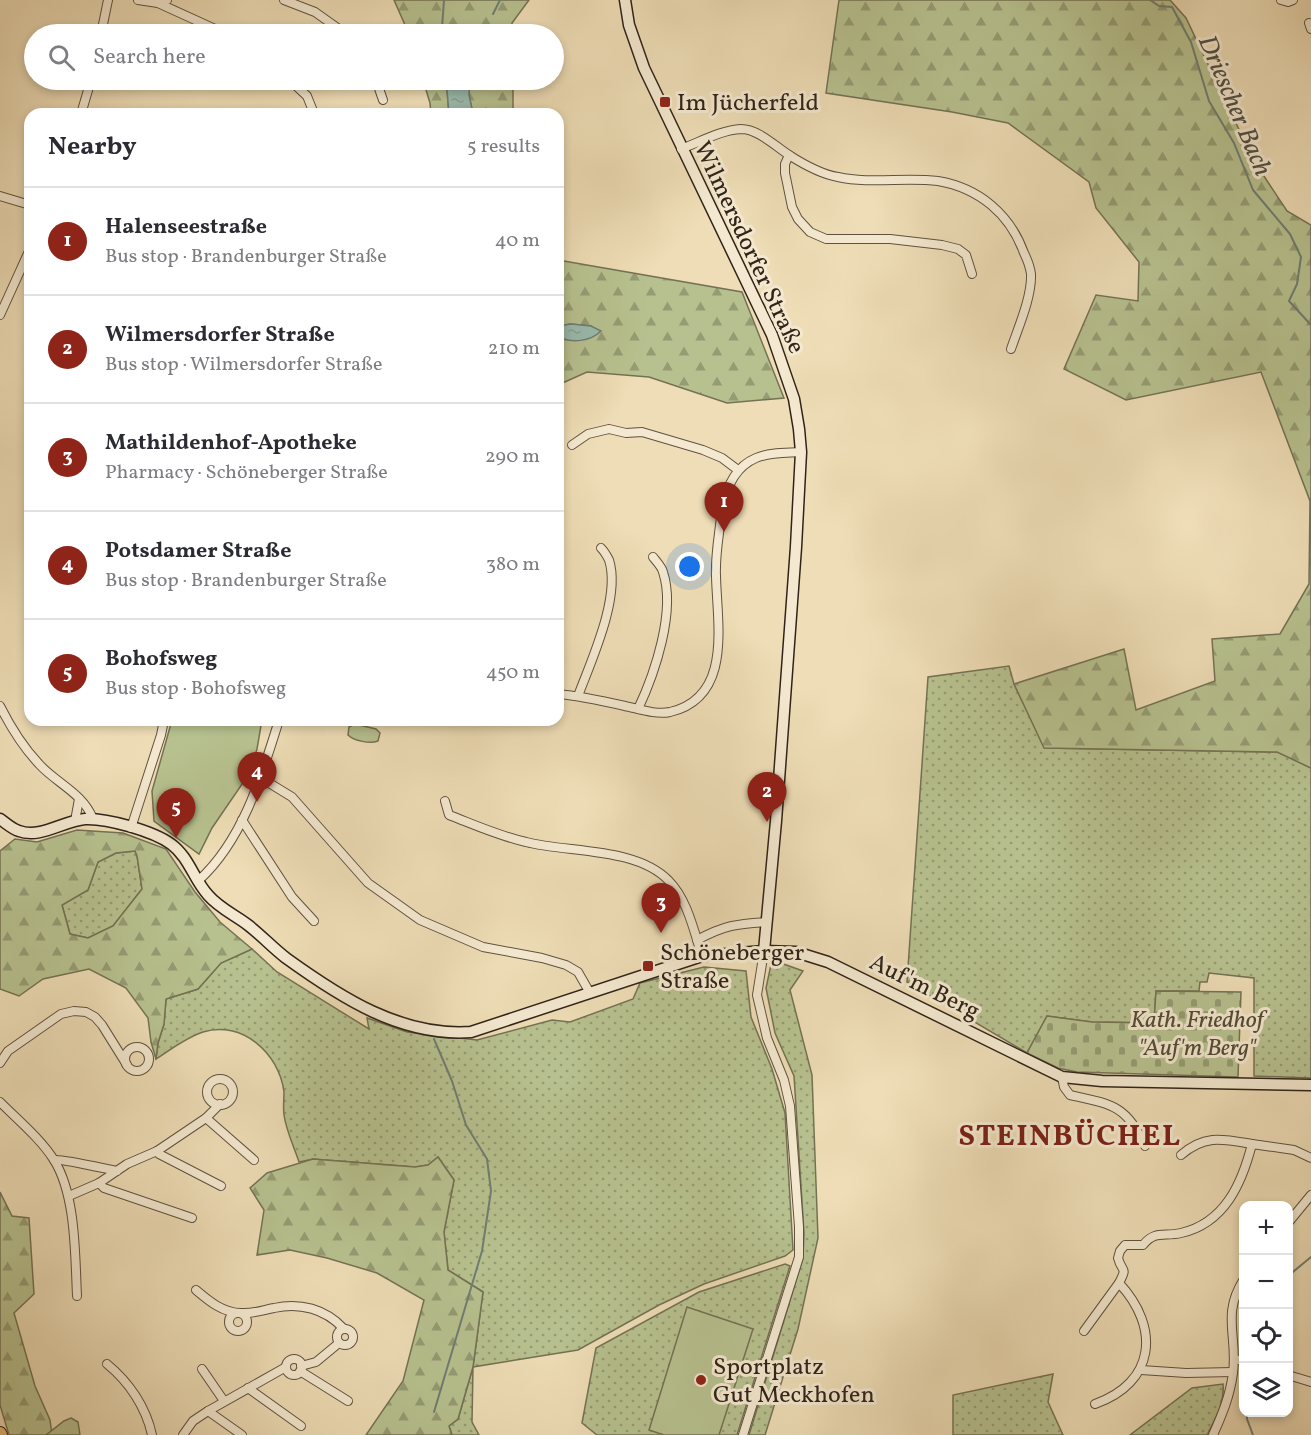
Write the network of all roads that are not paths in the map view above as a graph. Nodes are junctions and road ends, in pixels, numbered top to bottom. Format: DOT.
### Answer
graph roads {
  1 [pos="108,0"];
  2 [pos="138,0"];
  3 [pos="167,0"];
  4 [pos="284,0"];
  5 [pos="625,0"];
  6 [pos="1281,0"];
  7 [pos="1293,0"];
  8 [pos="158,3"];
  9 [pos="103,24"];
  10 [pos="204,24"];
  11 [pos="332,24"];
  12 [pos="88,90"];
  13 [pos="301,90"];
  14 [pos="380,90"];
  15 [pos="383,100"];
  16 [pos="83,108"];
  17 [pos="312,108"];
  18 [pos="681,149"];
  19 [pos="789,155"];
  20 [pos="0,196"];
  21 [pos="24,203"];
  22 [pos="24,262"];
  23 [pos="972,274"];
  24 [pos="0,315"];
  25 [pos="1011,349"];
  26 [pos="572,445"];
  27 [pos="801,452"];
  28 [pos="738,470"];
  29 [pos="602,548"];
  30 [pos="653,557"];
  31 [pos="564,695"];
  32 [pos="578,696"];
  33 [pos="0,706"];
  34 [pos="639,709"];
  35 [pos="162,726"];
  36 [pos="277,726"];
  37 [pos="261,778"];
  38 [pos="79,799"];
  39 [pos="445,801"];
  40 [pos="0,819"];
  41 [pos="93,819"];
  42 [pos="242,820"];
  43 [pos="75,821"];
  44 [pos="131,828"];
  45 [pos="199,880"];
  46 [pos="314,921"];
  47 [pos="767,922"];
  48 [pos="697,940"];
  49 [pos="764,951"];
  50 [pos="702,956"];
  51 [pos="590,993"];
  52 [pos="0,1063"];
  53 [pos="127,1065"];
  54 [pos="1062,1077"];
  55 [pos="1311,1085"];
  56 [pos="0,1102"];
  57 [pos="220,1104"];
  58 [pos="206,1118"];
  59 [pos="1252,1144"];
  60 [pos="1145,1146"];
  61 [pos="157,1151"];
  62 [pos="1181,1155"];
  63 [pos="1311,1158"];
  64 [pos="54,1160"];
  65 [pos="254,1160"];
  66 [pos="117,1171"];
  67 [pos="99,1183"];
  68 [pos="221,1186"];
  69 [pos="1311,1195"];
  70 [pos="69,1196"];
  71 [pos="1293,1217"];
  72 [pos="192,1218"];
  73 [pos="1119,1283"];
  74 [pos="1239,1288"];
  75 [pos="196,1290"];
  76 [pos="77,1296"];
  77 [pos="343,1328"];
  78 [pos="1084,1331"];
  79 [pos="339,1343"];
  80 [pos="1234,1359"];
  81 [pos="1239,1360"];
  82 [pos="107,1364"];
  83 [pos="202,1369"];
  84 [pos="301,1369"];
  85 [pos="1141,1370"];
  86 [pos="1233,1372"];
  87 [pos="1293,1377"];
  88 [pos="1311,1382"];
  89 [pos="248,1388"];
  90 [pos="224,1401"];
  91 [pos="348,1401"];
  92 [pos="1095,1404"];
  93 [pos="208,1411"];
  94 [pos="301,1426"];
  95 [pos="152,1435"];
  96 [pos="183,1435"];
  97 [pos="242,1435"];
  98 [pos="743,1435"];
  99 [pos="1213,1435"];
  1 -- 9 [label="street"];
  2 -- 8 [label="street"];
  3 -- 8 [label="street"];
  4 -- 11 [label="street"];
  5 -- 18 [label="street, Wilmersdorfer Straße"];
  6 -- 7 [label="street"];
  8 -- 10 [label="street"];
  12 -- 16 [label="street"];
  13 -- 17 [label="street"];
  14 -- 15 [label="street"];
  18 -- 19 [label="street"];
  18 -- 27 [label="street, Wilmersdorfer Straße"];
  19 -- 23 [label="street"];
  19 -- 25 [label="street"];
  20 -- 21 [label="street"];
  22 -- 24 [label="street"];
  26 -- 28 [label="street"];
  27 -- 28 [label="street"];
  27 -- 47 [label="street, Wilmersdorfer Straße"];
  28 -- 34 [label="street"];
  29 -- 32 [label="street"];
  30 -- 34 [label="street"];
  31 -- 32 [label="street"];
  32 -- 34 [label="street"];
  33 -- 38 [label="street"];
  35 -- 44 [label="street"];
  36 -- 37 [label="street"];
  37 -- 42 [label="street"];
  37 -- 51 [label="street"];
  38 -- 41 [label="street"];
  38 -- 43 [label="street"];
  39 -- 48 [label="street"];
  40 -- 43 [label="street, Auf'm Berg"];
  41 -- 43 [label="street, Auf'm Berg"];
  41 -- 44 [label="street, Auf'm Berg"];
  42 -- 45 [label="street"];
  42 -- 46 [label="street"];
  44 -- 45 [label="street, Auf'm Berg"];
  45 -- 51 [label="street, Auf'm Berg"];
  47 -- 48 [label="street"];
  47 -- 49 [label="street, Wilmersdorfer Straße"];
  48 -- 50 [label="street"];
  49 -- 50 [label="street, Auf'm Berg"];
  49 -- 54 [label="street, Auf'm Berg"];
  49 -- 98 [label="street"];
  50 -- 51 [label="street, Auf'm Berg"];
  52 -- 53 [label="street"];
  54 -- 55 [label="street, Auf'm Berg"];
  54 -- 60 [label="street, Auf'm Berg"];
  56 -- 64 [label="street"];
  57 -- 58 [label="street"];
  58 -- 61 [label="street"];
  58 -- 65 [label="street"];
  59 -- 62 [label="street"];
  59 -- 63 [label="street"];
  59 -- 73 [label="street"];
  61 -- 66 [label="street"];
  61 -- 68 [label="street"];
  64 -- 66 [label="street"];
  64 -- 70 [label="street"];
  66 -- 67 [label="street"];
  67 -- 70 [label="street"];
  67 -- 72 [label="street"];
  69 -- 71 [label="street"];
  70 -- 76 [label="street"];
  73 -- 78 [label="street"];
  73 -- 85 [label="street"];
  74 -- 80 [label="street"];
  75 -- 77 [label="street"];
  77 -- 79 [label="street"];
  77 -- 79 [label="street"];
  79 -- 84 [label="street"];
  80 -- 81 [label="street"];
  80 -- 86 [label="street"];
  82 -- 95 [label="street"];
  83 -- 90 [label="street"];
  84 -- 89 [label="street"];
  84 -- 91 [label="street"];
  85 -- 86 [label="street"];
  85 -- 92 [label="street"];
  86 -- 99 [label="street"];
  87 -- 88 [label="street"];
  89 -- 90 [label="street"];
  89 -- 94 [label="street"];
  90 -- 93 [label="street"];
  93 -- 96 [label="street"];
  93 -- 97 [label="street"];
}
